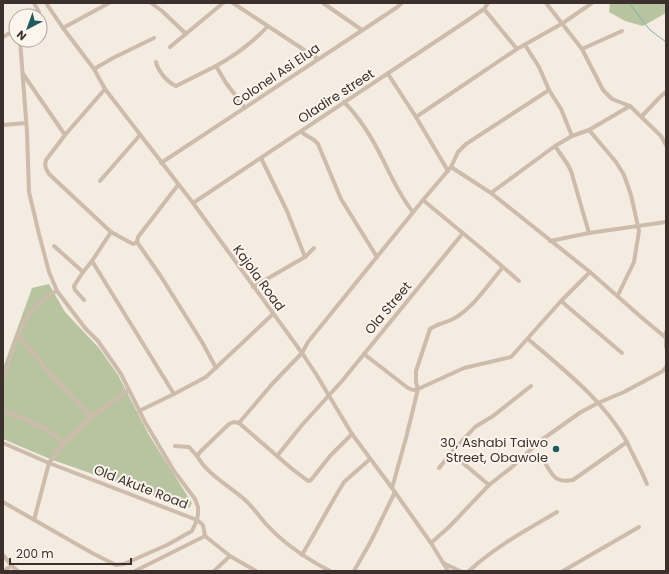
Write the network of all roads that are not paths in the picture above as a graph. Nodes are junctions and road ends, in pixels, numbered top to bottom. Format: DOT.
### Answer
graph roads {
  1 [pos="46,3"];
  2 [pos="109,3"];
  3 [pos="151,3"];
  4 [pos="223,3"];
  5 [pos="234,3"];
  6 [pos="323,3"];
  7 [pos="402,3"];
  8 [pos="546,3"];
  9 [pos="592,3"];
  10 [pos="486,5"];
  11 [pos="563,23"];
  12 [pos="268,26"];
  13 [pos="63,28"];
  14 [pos="362,30"];
  15 [pos="622,31"];
  16 [pos="186,34"];
  17 [pos="154,38"];
  18 [pos="525,45"];
  19 [pos="170,47"];
  20 [pos="20,48"];
  21 [pos="517,49"];
  22 [pos="582,49"];
  23 [pos="318,59"];
  24 [pos="156,62"];
  25 [pos="216,66"];
  26 [pos="94,69"];
  27 [pos="22,74"];
  28 [pos="388,74"];
  29 [pos="105,89"];
  30 [pos="549,90"];
  31 [pos="666,92"];
  32 [pos="344,102"];
  33 [pos="630,106"];
  34 [pos="245,108"];
  35 [pos="642,116"];
  36 [pos="416,117"];
  37 [pos="26,123"];
  38 [pos="3,125"];
  39 [pos="589,130"];
  40 [pos="301,132"];
  41 [pos="65,135"];
  42 [pos="140,135"];
  43 [pos="572,136"];
  44 [pos="666,145"];
  45 [pos="555,146"];
  46 [pos="261,158"];
  47 [pos="161,163"];
  48 [pos="451,167"];
  49 [pos="448,171"];
  50 [pos="100,181"];
  51 [pos="178,185"];
  52 [pos="491,193"];
  53 [pos="423,200"];
  54 [pos="193,203"];
  55 [pos="413,212"];
  56 [pos="666,222"];
  57 [pos="638,226"];
  58 [pos="111,232"];
  59 [pos="463,233"];
  60 [pos="589,233"];
  61 [pos="550,241"];
  62 [pos="137,242"];
  63 [pos="54,246"];
  64 [pos="314,248"];
  65 [pos="305,257"];
  66 [pos="377,257"];
  67 [pos="92,261"];
  68 [pos="503,267"];
  69 [pos="83,272"];
  70 [pos="590,272"];
  71 [pos="519,282"];
  72 [pos="253,287"];
  73 [pos="57,291"];
  74 [pos="618,296"];
  75 [pos="84,300"];
  76 [pos="561,301"];
  77 [pos="273,314"];
  78 [pos="666,334"];
  79 [pos="18,335"];
  80 [pos="528,340"];
  81 [pos="666,347"];
  82 [pos="302,353"];
  83 [pos="622,353"];
  84 [pos="364,354"];
  85 [pos="666,367"];
  86 [pos="216,368"];
  87 [pos="3,381"];
  88 [pos="531,386"];
  89 [pos="418,389"];
  90 [pos="129,390"];
  91 [pos="174,394"];
  92 [pos="329,396"];
  93 [pos="598,403"];
  94 [pos="3,411"];
  95 [pos="139,411"];
  96 [pos="90,417"];
  97 [pos="239,424"];
  98 [pos="352,434"];
  99 [pos="627,442"];
  100 [pos="3,443"];
  101 [pos="64,443"];
  102 [pos="175,446"];
  103 [pos="451,453"];
  104 [pos="197,456"];
  105 [pos="277,456"];
  106 [pos="370,459"];
  107 [pos="49,463"];
  108 [pos="545,463"];
  109 [pos="439,468"];
  110 [pos="648,484"];
  111 [pos="489,485"];
  112 [pos="392,488"];
  113 [pos="395,492"];
  114 [pos="3,502"];
  115 [pos="557,512"];
  116 [pos="34,520"];
  117 [pos="197,520"];
  118 [pos="639,527"];
  119 [pos="204,536"];
  120 [pos="430,543"];
  121 [pos="3,555"];
  122 [pos="302,555"];
  123 [pos="230,556"];
  124 [pos="442,562"];
  125 [pos="12,566"];
  126 [pos="3,571"];
  127 [pos="18,571"];
  128 [pos="135,571"];
  129 [pos="214,571"];
  130 [pos="256,571"];
  131 [pos="330,571"];
  132 [pos="354,571"];
  133 [pos="448,571"];
  134 [pos="460,571"];
  135 [pos="469,571"];
  136 [pos="563,571"];
  1 -- 13 [label="street, Kajola Road"];
  2 -- 13 [label="street"];
  3 -- 16 [label="street"];
  4 -- 16 [label="street"];
  5 -- 12 [label="street"];
  6 -- 14 [label="street"];
  7 -- 14 [label="street, Colonel Asi Elua"];
  8 -- 11 [label="street"];
  9 -- 11 [label="street"];
  10 -- 21 [label="street"];
  10 -- 28 [label="street, Oladire street"];
  11 -- 18 [label="street"];
  11 -- 22 [label="street"];
  12 -- 23 [label="street"];
  12 -- 25 [label="street"];
  13 -- 26 [label="street, Kajola Road"];
  14 -- 23 [label="street, Colonel Asi Elua"];
  15 -- 22 [label="street"];
  16 -- 19 [label="street"];
  17 -- 26 [label="street"];
  18 -- 21 [label="street"];
  18 -- 30 [label="street"];
  20 -- 27 [label="street"];
  21 -- 36 [label="street"];
  22 -- 33 [label="street"];
  23 -- 34 [label="street, Colonel Asi Elua"];
  24 -- 25 [label="street"];
  25 -- 34 [label="street"];
  26 -- 29 [label="street, Kajola Road"];
  27 -- 37 [label="street"];
  27 -- 41 [label="street"];
  28 -- 32 [label="street, Oladire street"];
  28 -- 36 [label="street"];
  29 -- 41 [label="street"];
  29 -- 42 [label="street, Kajola Road"];
  30 -- 43 [label="street"];
  30 -- 48 [label="street"];
  31 -- 35 [label="street"];
  32 -- 40 [label="street, Oladire street"];
  32 -- 55 [label="street"];
  33 -- 35 [label="street"];
  33 -- 39 [label="street"];
  34 -- 47 [label="street, Colonel Asi Elua"];
  35 -- 44 [label="street"];
  36 -- 49 [label="street"];
  37 -- 38 [label="street"];
  37 -- 73 [label="street"];
  39 -- 43 [label="street"];
  39 -- 57 [label="street"];
  40 -- 46 [label="street, Oladire street"];
  40 -- 66 [label="street"];
  41 -- 58 [label="street"];
  42 -- 47 [label="street, Kajola Road"];
  42 -- 50 [label="street"];
  43 -- 45 [label="street"];
  45 -- 52 [label="street"];
  45 -- 60 [label="street"];
  46 -- 54 [label="street, Oladire street"];
  46 -- 65 [label="street"];
  47 -- 51 [label="street, Kajola Road"];
  48 -- 49 [label="street"];
  48 -- 52 [label="street"];
  49 -- 53 [label="street"];
  51 -- 54 [label="street, Kajola Road"];
  51 -- 62 [label="street"];
  52 -- 61 [label="street"];
  53 -- 55 [label="street"];
  53 -- 59 [label="street"];
  54 -- 72 [label="street, Kajola Road"];
  55 -- 66 [label="street"];
  56 -- 57 [label="street"];
  57 -- 60 [label="street"];
  57 -- 74 [label="street"];
  58 -- 62 [label="street"];
  58 -- 67 [label="street"];
  59 -- 68 [label="street"];
  59 -- 84 [label="street, Ola Street"];
  60 -- 61 [label="street"];
  61 -- 70 [label="street"];
  62 -- 86 [label="street"];
  63 -- 69 [label="street"];
  64 -- 65 [label="street"];
  65 -- 72 [label="street"];
  66 -- 82 [label="street"];
  67 -- 69 [label="street"];
  67 -- 91 [label="street"];
  68 -- 71 [label="street"];
  68 -- 89 [label="street"];
  69 -- 75 [label="street"];
  70 -- 74 [label="street"];
  70 -- 76 [label="street"];
  72 -- 77 [label="street, Kajola Road"];
  73 -- 79 [label="street"];
  73 -- 90 [label="street"];
  74 -- 78 [label="street"];
  76 -- 80 [label="street"];
  76 -- 83 [label="street"];
  77 -- 82 [label="street, Kajola Road"];
  77 -- 86 [label="street"];
  78 -- 81 [label="street"];
  79 -- 87 [label="street"];
  79 -- 96 [label="street"];
  80 -- 89 [label="street"];
  80 -- 93 [label="street"];
  82 -- 92 [label="street, Kajola Road"];
  82 -- 97 [label="street"];
  84 -- 89 [label="street"];
  84 -- 92 [label="street, Ola Street"];
  85 -- 93 [label="street"];
  86 -- 91 [label="street"];
  88 -- 103 [label="street"];
  89 -- 112 [label="street"];
  90 -- 95 [label="street"];
  90 -- 96 [label="street"];
  91 -- 95 [label="street"];
  92 -- 98 [label="street, Kajola Road"];
  92 -- 105 [label="street, Ola Street"];
  93 -- 99 [label="street"];
  93 -- 111 [label="street"];
  94 -- 101 [label="street"];
  95 -- 117 [label="street"];
  96 -- 101 [label="street"];
  97 -- 104 [label="street"];
  97 -- 105 [label="street"];
  98 -- 105 [label="street"];
  98 -- 106 [label="street, Kajola Road"];
  99 -- 108 [label="street"];
  99 -- 110 [label="street"];
  100 -- 107 [label="street, Old Akute Road"];
  101 -- 107 [label="street"];
  102 -- 104 [label="street"];
  103 -- 109 [label="street"];
  103 -- 111 [label="street"];
  104 -- 122 [label="street"];
  106 -- 112 [label="street, Kajola Road"];
  106 -- 122 [label="street"];
  107 -- 116 [label="street"];
  107 -- 117 [label="street, Old Akute Road"];
  111 -- 120 [label="street"];
  112 -- 113 [label="street, Kajola Road"];
  113 -- 120 [label="street, Kajola Road"];
  113 -- 132 [label="street"];
  114 -- 116 [label="street"];
  115 -- 135 [label="street"];
  116 -- 117 [label="street"];
  117 -- 119 [label="street, Old Akute Road"];
  118 -- 136 [label="street"];
  119 -- 123 [label="street, Old Akute Road"];
  119 -- 128 [label="street"];
  120 -- 124 [label="street, Kajola Road"];
  121 -- 125 [label="street"];
  122 -- 131 [label="street"];
  123 -- 129 [label="street"];
  123 -- 130 [label="street, Old Akute Road"];
  124 -- 133 [label="street, Kajola Road"];
  124 -- 134 [label="street"];
  125 -- 126 [label="street"];
  125 -- 127 [label="street"];
}
